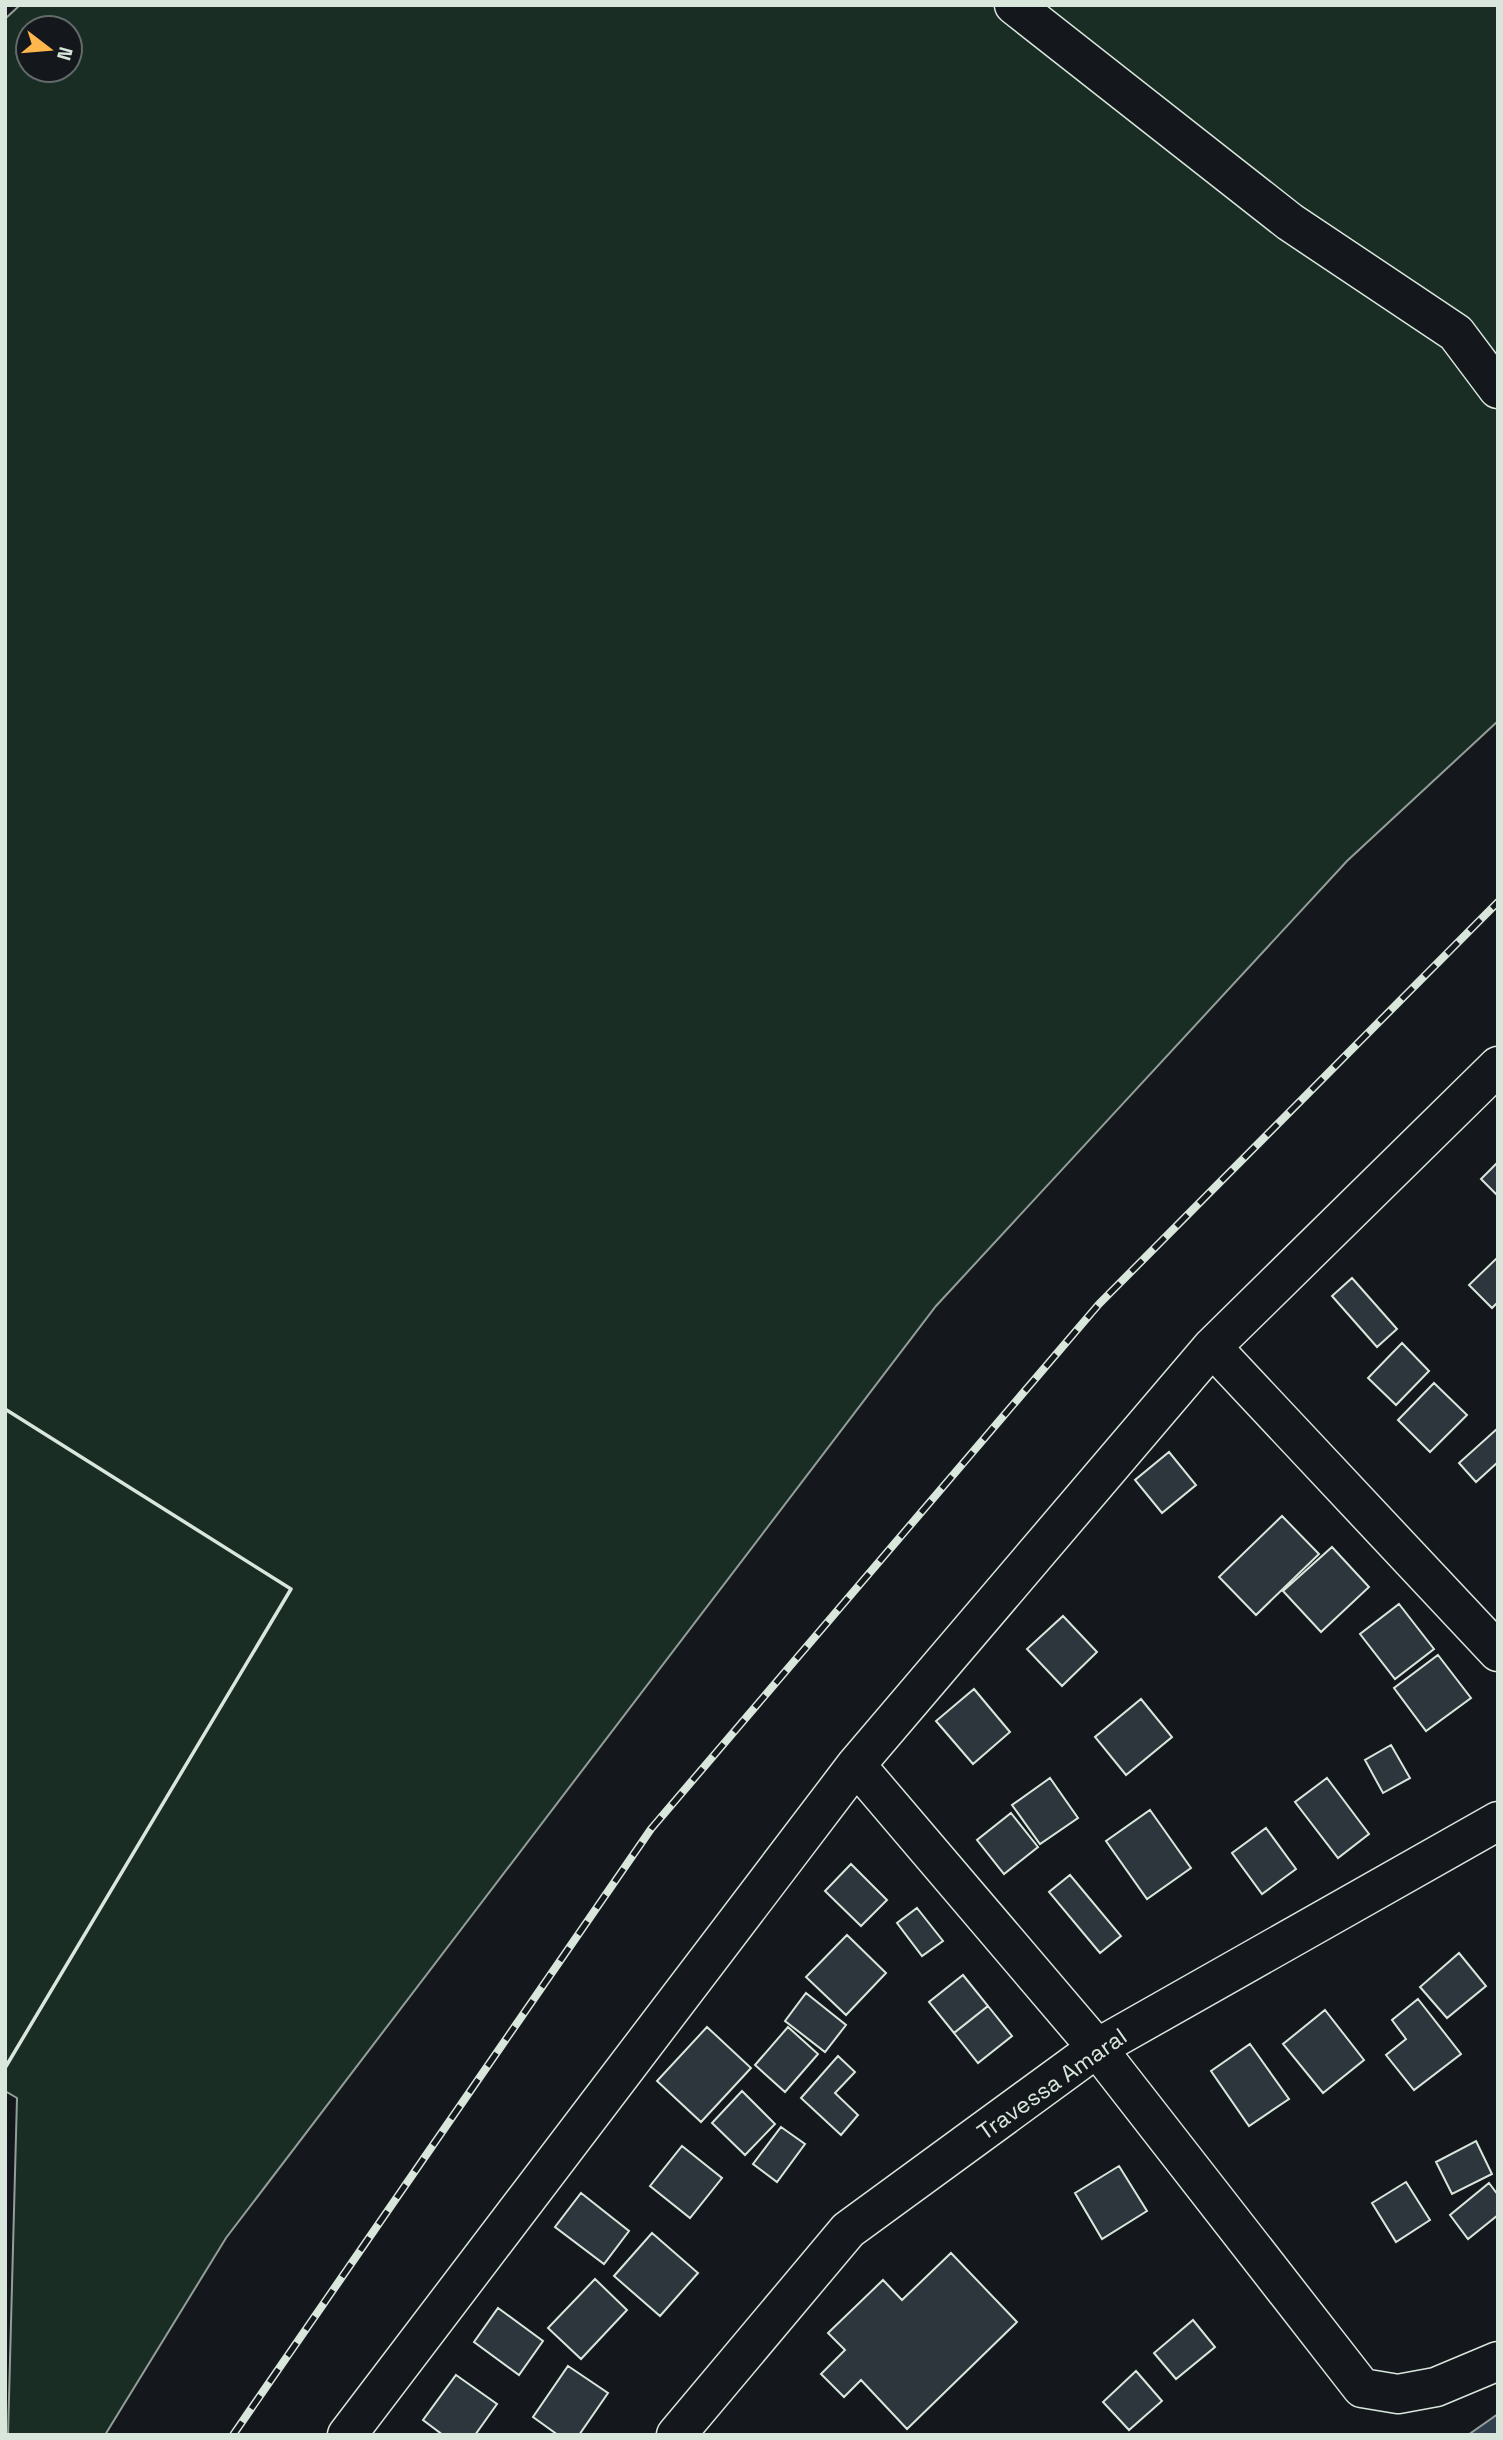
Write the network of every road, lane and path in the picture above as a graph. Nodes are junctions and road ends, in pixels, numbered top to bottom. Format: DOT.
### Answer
graph roads {
  1 [pos="1014,5"];
  2 [pos="1498,388"];
  3 [pos="1498,1066"];
  4 [pos="1212,1347"];
  5 [pos="1498,1652"];
  6 [pos="856,1765"];
  7 [pos="1498,1821"];
  8 [pos="1097,2049"];
  9 [pos="1498,2361"];
  10 [pos="347,2435"];
  11 [pos="676,2435"];
  1 -- 2 [label="street"];
  3 -- 4 [label="street"];
  4 -- 5 [label="street"];
  4 -- 6 [label="street"];
  6 -- 8 [label="street"];
  6 -- 10 [label="street"];
  7 -- 8 [label="street, Travessa Amaral"];
  8 -- 9 [label="street"];
  8 -- 11 [label="street, Travessa Amaral"];
}
